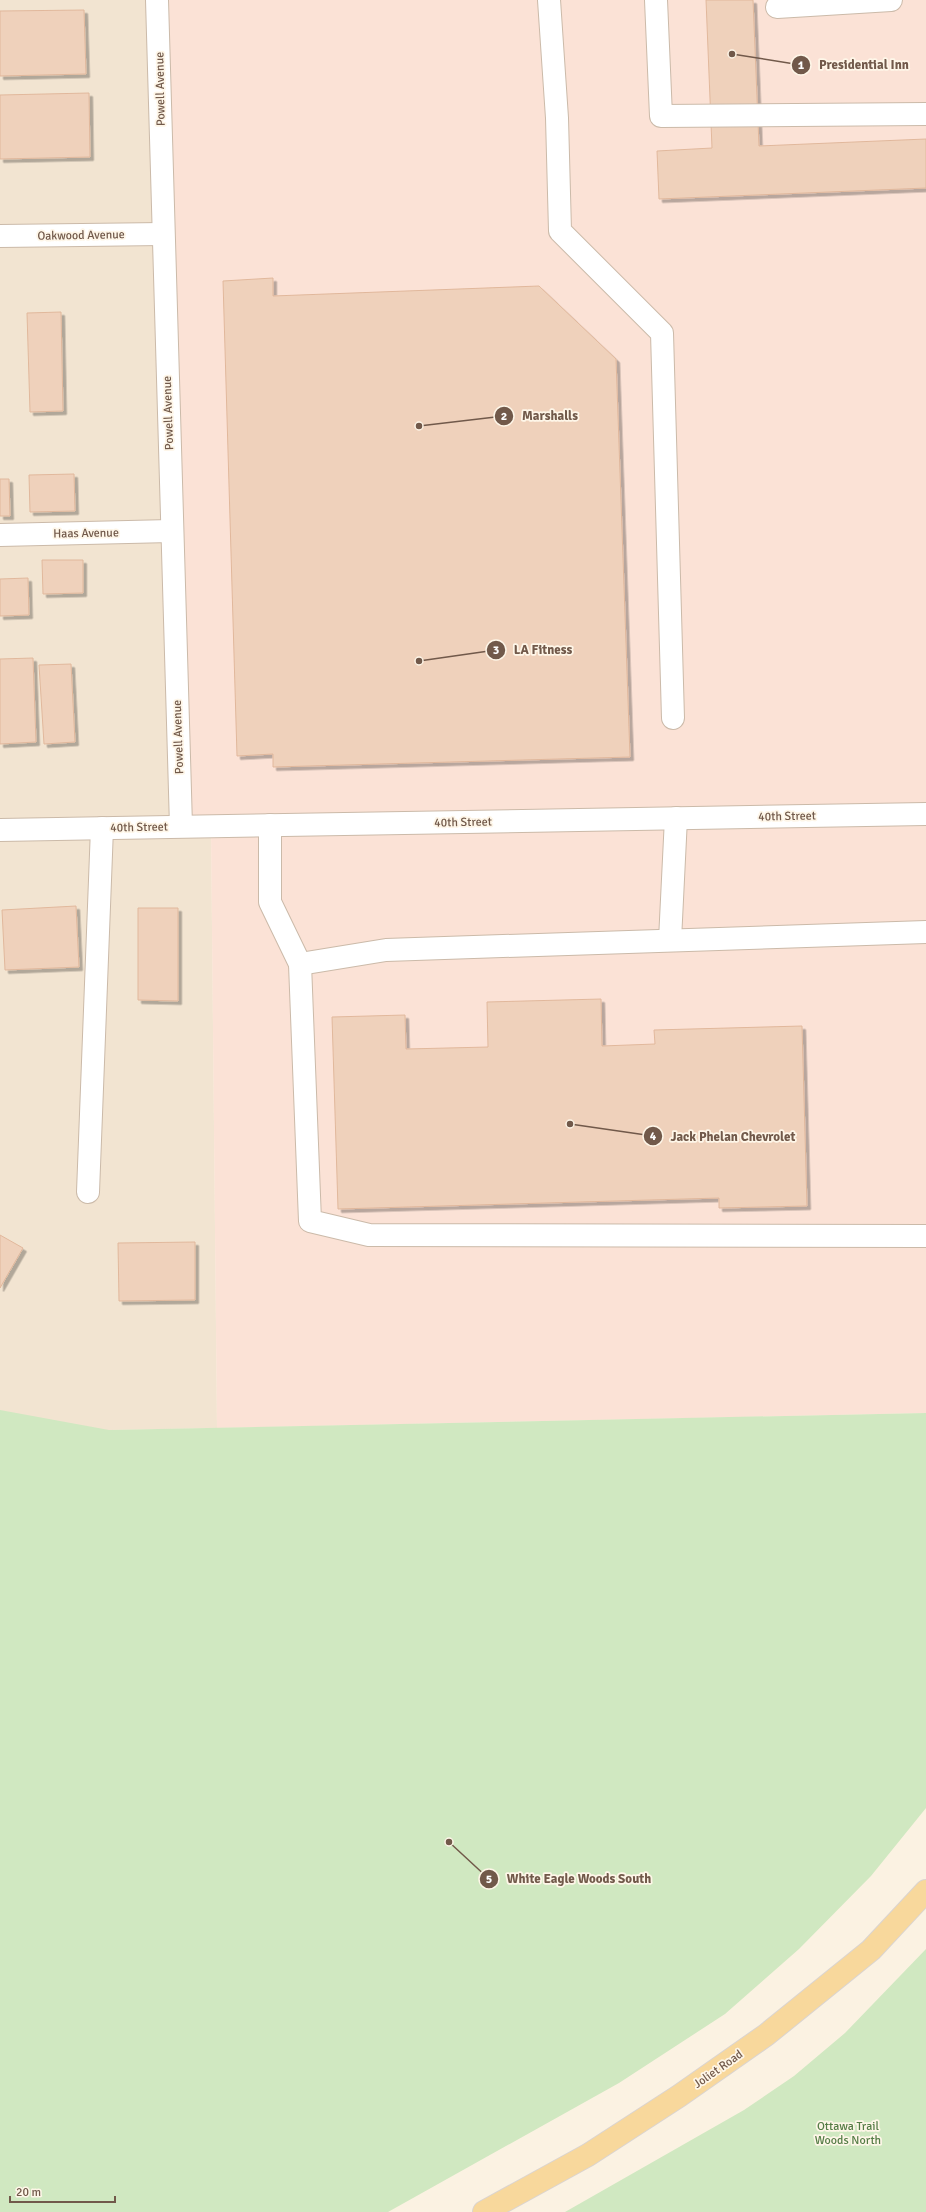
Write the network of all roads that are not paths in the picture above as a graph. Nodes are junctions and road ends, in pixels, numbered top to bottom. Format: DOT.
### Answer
graph roads {
  1 [pos="157,0"];
  2 [pos="549,0"];
  3 [pos="656,0"];
  4 [pos="891,0"];
  5 [pos="777,7"];
  6 [pos="926,114"];
  7 [pos="163,234"];
  8 [pos="0,236"];
  9 [pos="171,531"];
  10 [pos="0,535"];
  11 [pos="673,718"];
  12 [pos="926,814"];
  13 [pos="676,818"];
  14 [pos="270,825"];
  15 [pos="181,826"];
  16 [pos="102,828"];
  17 [pos="0,830"];
  18 [pos="926,932"];
  19 [pos="670,940"];
  20 [pos="300,964"];
  21 [pos="88,1192"];
  22 [pos="926,1236"];
  23 [pos="926,1891"];
  24 [pos="484,2212"];
  1 -- 7 [label="street, Powell Avenue"];
  2 -- 11 [label="street"];
  3 -- 6 [label="street"];
  4 -- 5 [label="street"];
  7 -- 8 [label="street, Oakwood Avenue"];
  7 -- 9 [label="street, Powell Avenue"];
  9 -- 10 [label="street, Haas Avenue"];
  9 -- 15 [label="street, Powell Avenue"];
  12 -- 13 [label="street, 40th Street"];
  13 -- 14 [label="street, 40th Street"];
  13 -- 19 [label="street"];
  14 -- 15 [label="street, 40th Street"];
  14 -- 20 [label="street"];
  15 -- 16 [label="street, 40th Street"];
  16 -- 17 [label="street, 40th Street"];
  16 -- 21 [label="street"];
  18 -- 19 [label="street"];
  19 -- 20 [label="street"];
  20 -- 22 [label="street"];
  23 -- 24 [label="main road, Joliet Road"];
}
